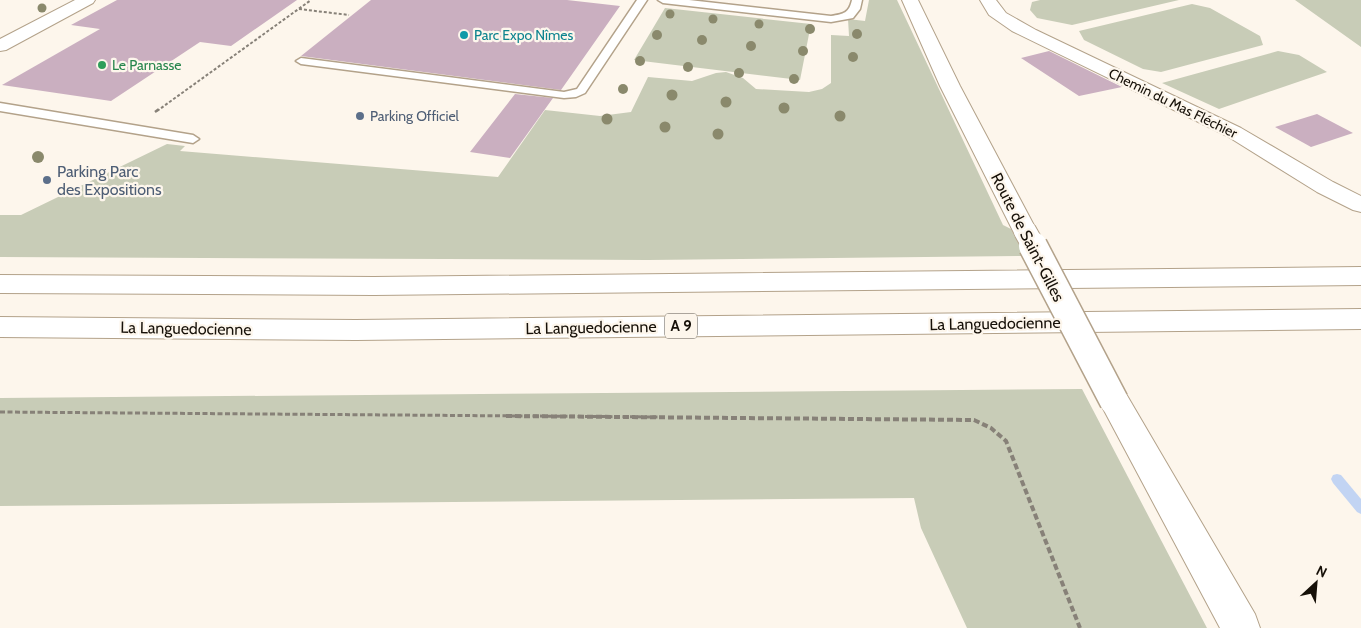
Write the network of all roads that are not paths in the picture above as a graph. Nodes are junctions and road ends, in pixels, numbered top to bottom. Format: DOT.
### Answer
graph roads {
  1 [pos="88,0"];
  2 [pos="642,0"];
  3 [pos="663,0"];
  4 [pos="857,0"];
  5 [pos="910,0"];
  6 [pos="988,0"];
  7 [pos="0,46"];
  8 [pos="301,61"];
  9 [pos="0,107"];
  10 [pos="193,139"];
  11 [pos="1361,205"];
  12 [pos="1361,276"];
  13 [pos="0,284"];
  14 [pos="1361,319"];
  15 [pos="0,327"];
  16 [pos="1241,628"];
  1 -- 7 [label="main road"];
  2 -- 8 [label="lane"];
  3 -- 4 [label="lane"];
  5 -- 16 [label="main road, Route de Saint-Gilles, bridge"];
  6 -- 11 [label="main road, Chemin du Mas Fléchier"];
  9 -- 10 [label="lane"];
  12 -- 13 [label="main road"];
  14 -- 15 [label="main road, La Languedocienne / A 9"];
}
